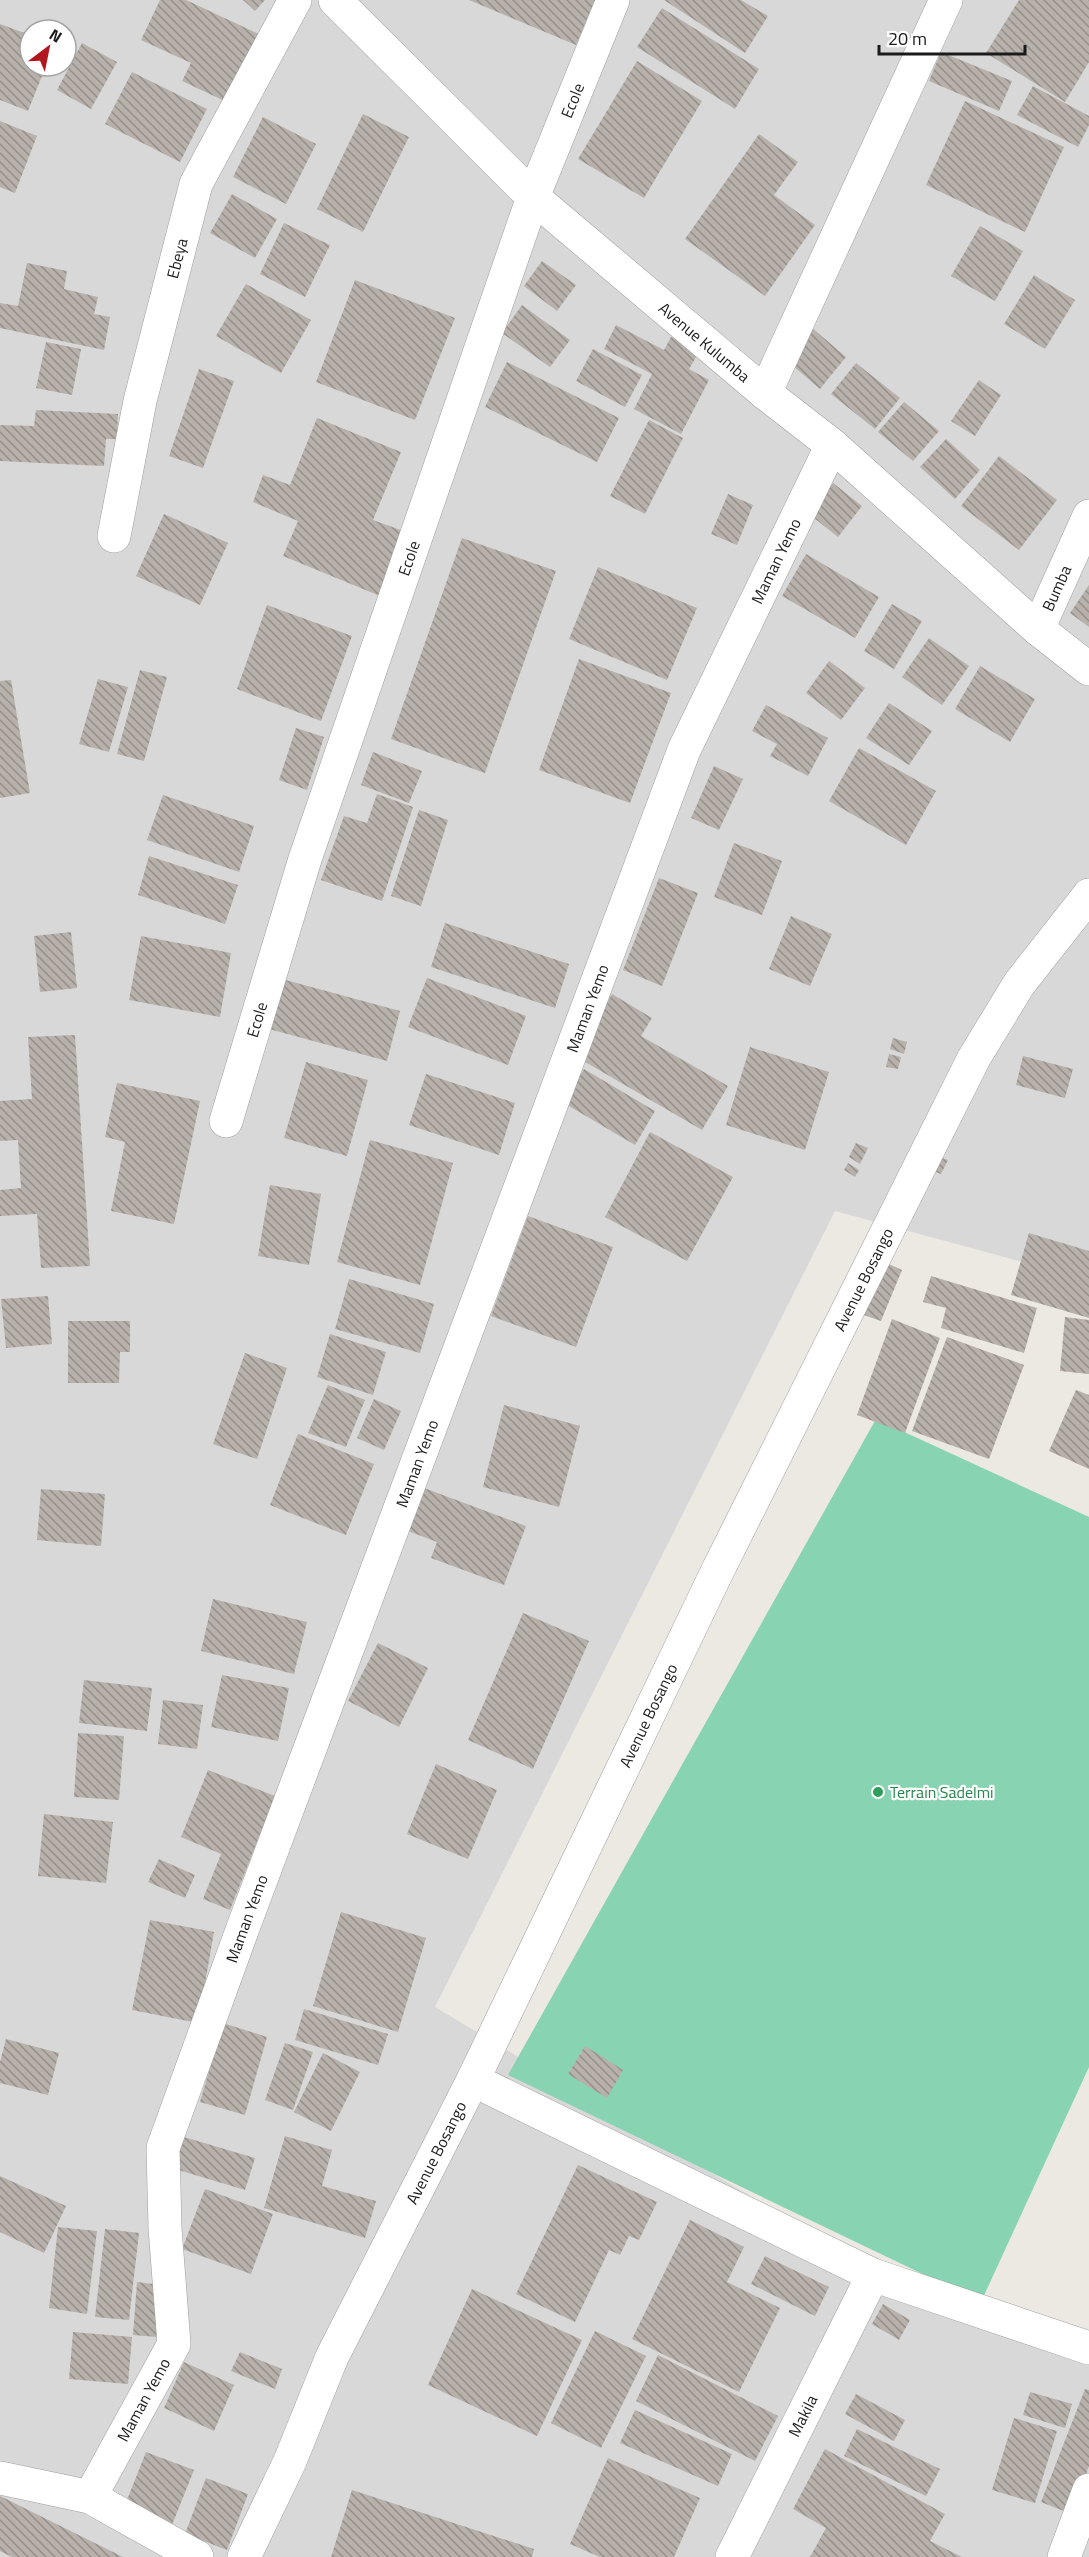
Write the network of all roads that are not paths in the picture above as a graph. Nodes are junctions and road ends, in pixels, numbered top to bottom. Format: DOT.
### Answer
graph roads {
  1 [pos="295,0"];
  2 [pos="335,0"];
  3 [pos="613,0"];
  4 [pos="946,0"];
  5 [pos="533,197"];
  6 [pos="765,393"];
  7 [pos="832,445"];
  8 [pos="1089,516"];
  9 [pos="114,536"];
  10 [pos="1038,629"];
  11 [pos="1089,669"];
  12 [pos="1089,895"];
  13 [pos="226,1121"];
  14 [pos="473,2080"];
  15 [pos="873,2275"];
  16 [pos="1089,2348"];
  17 [pos="0,2478"];
  18 [pos="1089,2490"];
  19 [pos="90,2497"];
  20 [pos="197,2557"];
  21 [pos="244,2557"];
  22 [pos="732,2557"];
  23 [pos="1064,2557"];
  1 -- 9 [label="street, Ebeya"];
  2 -- 5 [label="street, Avenue Kulumba"];
  3 -- 5 [label="street, Ecole"];
  4 -- 6 [label="street"];
  5 -- 6 [label="street, Avenue Kulumba"];
  5 -- 13 [label="street, Ecole"];
  6 -- 7 [label="street, Avenue Kulumba"];
  7 -- 10 [label="street, Avenue Kulumba"];
  7 -- 19 [label="street, Maman Yemo"];
  8 -- 10 [label="street, Bumba"];
  10 -- 11 [label="street, Avenue Kulumba"];
  12 -- 14 [label="street, Avenue Bosango"];
  14 -- 15 [label="street"];
  14 -- 21 [label="street, Avenue Bosango"];
  15 -- 16 [label="street"];
  15 -- 22 [label="street, Makila"];
  17 -- 19 [label="street"];
  18 -- 23 [label="street"];
  19 -- 20 [label="street"];
}
